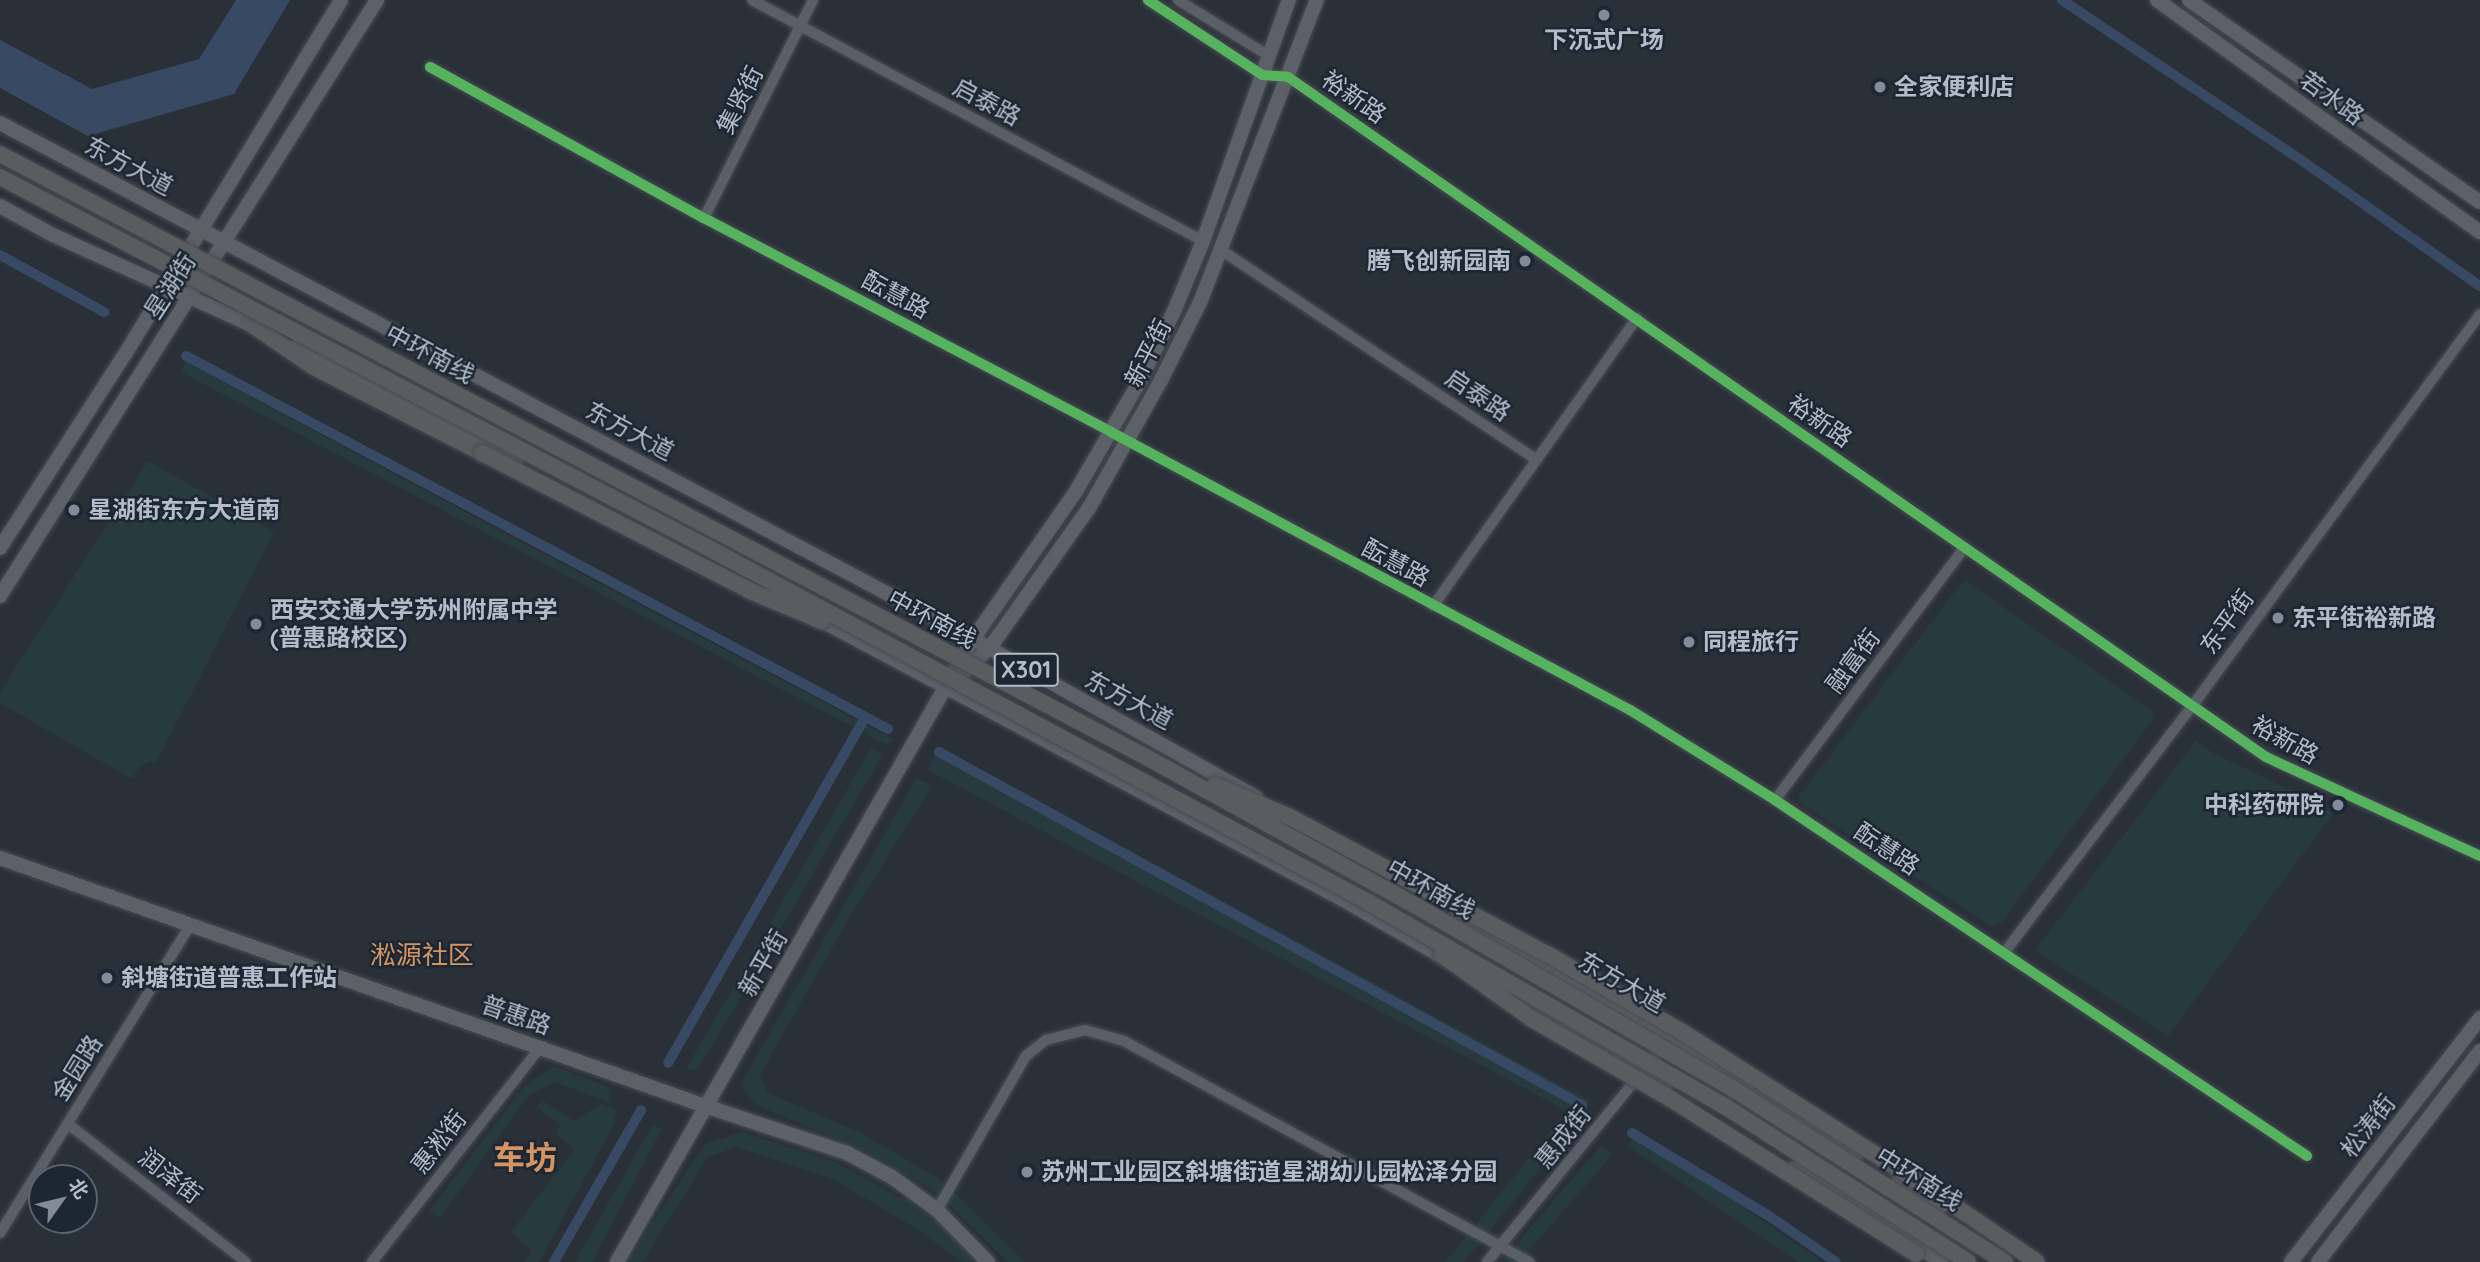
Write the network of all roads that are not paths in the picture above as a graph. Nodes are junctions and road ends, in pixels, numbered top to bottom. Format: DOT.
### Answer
graph roads {
  1 [pos="341,0"];
  2 [pos="377,0"];
  3 [pos="752,0"];
  4 [pos="813,0"];
  5 [pos="1148,0"];
  6 [pos="1178,0"];
  7 [pos="1289,0"];
  8 [pos="1317,0"];
  9 [pos="2157,0"];
  10 [pos="2189,0"];
  11 [pos="800,26"];
  12 [pos="1269,56"];
  13 [pos="430,67"];
  14 [pos="1262,75"];
  15 [pos="1288,77"];
  16 [pos="0,123"];
  17 [pos="0,154"];
  18 [pos="0,177"];
  19 [pos="2480,202"];
  20 [pos="0,206"];
  21 [pos="704,219"];
  22 [pos="202,230"];
  23 [pos="2480,232"];
  24 [pos="226,241"];
  25 [pos="1203,241"];
  26 [pos="1221,250"];
  27 [pos="164,287"];
  28 [pos="191,296"];
  29 [pos="2480,314"];
  30 [pos="1637,318"];
  31 [pos="248,322"];
  32 [pos="1111,432"];
  33 [pos="1128,441"];
  34 [pos="1536,460"];
  35 [pos="0,548"];
  36 [pos="1965,548"];
  37 [pos="0,596"];
  38 [pos="1433,606"];
  39 [pos="973,639"];
  40 [pos="890,648"];
  41 [pos="989,649"];
  42 [pos="948,686"];
  43 [pos="2193,705"];
  44 [pos="1146,757"];
  45 [pos="1775,800"];
  46 [pos="2480,856"];
  47 [pos="0,858"];
  48 [pos="1368,902"];
  49 [pos="190,925"];
  50 [pos="2004,953"];
  51 [pos="2480,1018"];
  52 [pos="1670,1036"];
  53 [pos="540,1048"];
  54 [pos="2480,1051"];
  55 [pos="1643,1073"];
  56 [pos="705,1106"];
  57 [pos="68,1124"];
  58 [pos="2307,1156"];
  59 [pos="937,1210"];
  60 [pos="0,1233"];
  61 [pos="1502,1245"];
  62 [pos="1921,1258"];
  63 [pos="246,1262"];
  64 [pos="372,1262"];
  65 [pos="617,1262"];
  66 [pos="988,1262"];
  67 [pos="1486,1262"];
  68 [pos="1530,1262"];
  69 [pos="1942,1262"];
  70 [pos="1968,1262"];
  71 [pos="2005,1262"];
  72 [pos="2027,1262"];
  73 [pos="2037,1262"];
  74 [pos="2291,1262"];
  75 [pos="2318,1262"];
  1 -- 22 [label="main road, 星湖街"];
  2 -- 24 [label="main road, 星湖街"];
  3 -- 11 [label="street, 启泰路"];
  4 -- 11 [label="street, 集贤街"];
  5 -- 14 [label="street, 裕新路"];
  6 -- 12 [label="street, 裕新路"];
  7 -- 12 [label="main road, 新平街"];
  8 -- 15 [label="main road, 新平街"];
  9 -- 23 [label="main road, 若水路"];
  10 -- 19 [label="main road, 若水路"];
  11 -- 21 [label="street, 集贤街"];
  11 -- 25 [label="street, 启泰路"];
  12 -- 14 [label="main road, 新平街"];
  12 -- 15 [label="main road, 裕新路"];
  13 -- 21 [label="street, 酝慧路"];
  14 -- 15 [label="street, 裕新路"];
  14 -- 25 [label="main road, 新平街"];
  15 -- 26 [label="main road, 新平街"];
  15 -- 30 [label="street, 裕新路"];
  16 -- 22 [label="main road, 东方大道 / X301"];
  17 -- 44 [label="highway, 中环南线, bridge"];
  18 -- 40 [label="highway, 中环南线, bridge"];
  20 -- 27 [label="main road, X301"];
  21 -- 32 [label="street, 酝慧路"];
  22 -- 24 [label="main road, 东方大道 / X301"];
  22 -- 27 [label="main road, 星湖街"];
  24 -- 28 [label="main road, 星湖街"];
  24 -- 39 [label="main road, 东方大道 / X301"];
  25 -- 32 [label="main road, 新平街"];
  26 -- 33 [label="main road, 新平街"];
  26 -- 34 [label="street, 启泰路"];
  27 -- 28 [label="main road, X301"];
  27 -- 35 [label="main road, 星湖街"];
  28 -- 31 [label="main road, X301"];
  28 -- 37 [label="main road, 星湖街"];
  29 -- 43 [label="street, 东平街"];
  30 -- 34 [label="street"];
  30 -- 36 [label="street, 裕新路"];
  31 -- 40 [label="highway, bridge"];
  31 -- 42 [label="main road, X301"];
  32 -- 33 [label="street, 酝慧路"];
  32 -- 39 [label="main road, 新平街"];
  33 -- 38 [label="street, 酝慧路"];
  33 -- 41 [label="main road, 新平街"];
  34 -- 38 [label="street"];
  36 -- 43 [label="street, 裕新路"];
  36 -- 45 [label="street, 融富街"];
  38 -- 45 [label="street, 酝慧路"];
  39 -- 41 [label="main road, 东方大道 / X301"];
  39 -- 42 [label="main road, 新平街"];
  40 -- 48 [label="highway, 中环南线, bridge"];
  41 -- 42 [label="main road, 新平街"];
  41 -- 52 [label="main road, 东方大道 / X301"];
  42 -- 55 [label="main road, X301"];
  42 -- 56 [label="main road, 新平街"];
  43 -- 46 [label="street, 裕新路"];
  43 -- 50 [label="street, 东平街"];
  44 -- 71 [label="highway, 中环南线, bridge"];
  44 -- 73 [label="highway, bridge"];
  45 -- 50 [label="street, 酝慧路"];
  47 -- 49 [label="main road, 普惠路"];
  48 -- 62 [label="highway, bridge"];
  48 -- 70 [label="highway, 中环南线, bridge"];
  49 -- 53 [label="main road, 普惠路"];
  49 -- 57 [label="street, 金园路"];
  50 -- 58 [label="street, 酝慧路"];
  51 -- 74 [label="main road, 松涛街"];
  52 -- 55 [label="street, 惠成街"];
  52 -- 72 [label="main road, 东方大道 / X301"];
  53 -- 56 [label="main road, 普惠路"];
  53 -- 64 [label="street, 惠淞街"];
  54 -- 75 [label="main road, 松涛街"];
  55 -- 61 [label="street, 惠成街"];
  55 -- 69 [label="main road, X301"];
  56 -- 59 [label="main road, 普惠路"];
  56 -- 65 [label="main road, 新平街"];
  57 -- 60 [label="street, 金园路"];
  57 -- 63 [label="street, 润泽街"];
  59 -- 61 [label="street"];
  59 -- 66 [label="main road, 普惠路"];
  61 -- 67 [label="street, 惠成街"];
  61 -- 68 [label="street"];
}
